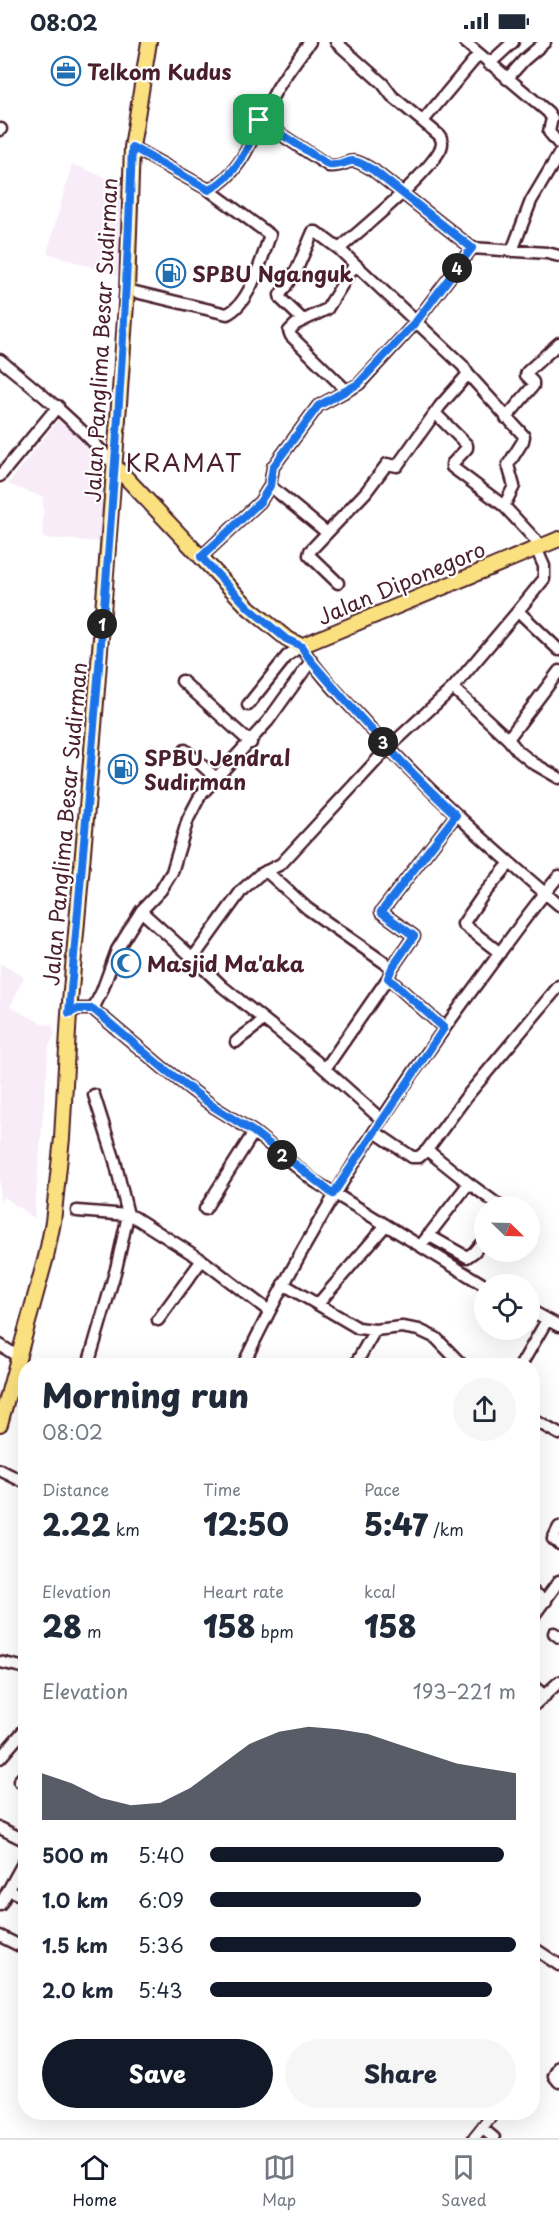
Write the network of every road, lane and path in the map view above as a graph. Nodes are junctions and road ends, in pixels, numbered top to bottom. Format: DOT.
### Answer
graph roads {
  1 [pos="149,42"];
  2 [pos="310,42"];
  3 [pos="336,42"];
  4 [pos="465,42"];
  5 [pos="513,42"];
  6 [pos="545,42"];
  7 [pos="479,54"];
  8 [pos="489,64"];
  9 [pos="507,79"];
  10 [pos="259,120"];
  11 [pos="423,122"];
  12 [pos="559,146"];
  13 [pos="132,147"];
  14 [pos="209,190"];
  15 [pos="403,191"];
  16 [pos="472,248"];
  17 [pos="339,249"];
  18 [pos="512,250"];
  19 [pos="559,256"];
  20 [pos="355,264"];
  21 [pos="127,290"];
  22 [pos="303,320"];
  23 [pos="415,323"];
  24 [pos="559,343"];
  25 [pos="0,360"];
  26 [pos="468,374"];
  27 [pos="347,391"];
  28 [pos="58,406"];
  29 [pos="436,414"];
  30 [pos="506,418"];
  31 [pos="114,466"];
  32 [pos="1,473"];
  33 [pos="270,486"];
  34 [pos="504,506"];
  35 [pos="326,532"];
  36 [pos="559,539"];
  37 [pos="538,547"];
  38 [pos="201,557"];
  39 [pos="338,583"];
  40 [pos="518,611"];
  41 [pos="301,646"];
  42 [pos="559,650"];
  43 [pos="311,661"];
  44 [pos="559,671"];
  45 [pos="182,681"];
  46 [pos="453,688"];
  47 [pos="248,705"];
  48 [pos="508,740"];
  49 [pos="250,742"];
  50 [pos="388,748"];
  51 [pos="185,750"];
  52 [pos="216,778"];
  53 [pos="559,778"];
  54 [pos="456,815"];
  55 [pos="510,863"];
  56 [pos="266,871"];
  57 [pos="559,876"];
  58 [pos="545,893"];
  59 [pos="559,905"];
  60 [pos="141,911"];
  61 [pos="500,953"];
  62 [pos="193,958"];
  63 [pos="390,973"];
  64 [pos="559,986"];
  65 [pos="93,1009"];
  66 [pos="69,1013"];
  67 [pos="262,1020"];
  68 [pos="444,1028"];
  69 [pos="236,1042"];
  70 [pos="325,1069"];
  71 [pos="94,1095"];
  72 [pos="381,1120"];
  73 [pos="254,1132"];
  74 [pos="375,1132"];
  75 [pos="427,1150"];
  76 [pos="467,1182"];
  77 [pos="333,1194"];
  78 [pos="486,1196"];
  79 [pos="205,1209"];
  80 [pos="77,1211"];
  81 [pos="128,1215"];
  82 [pos="386,1225"];
  83 [pos="424,1240"];
  84 [pos="474,1252"];
  85 [pos="202,1260"];
  86 [pos="474,1277"];
  87 [pos="283,1284"];
  88 [pos="318,1304"];
  89 [pos="269,1311"];
  90 [pos="540,1316"];
  91 [pos="158,1320"];
  92 [pos="548,1320"];
  93 [pos="559,1326"];
  94 [pos="375,1330"];
  95 [pos="0,1345"];
  96 [pos="20,1358"];
  97 [pos="90,1358"];
  98 [pos="246,1358"];
  99 [pos="359,1358"];
  100 [pos="455,1358"];
  101 [pos="525,1358"];
  102 [pos="18,1364"];
  103 [pos="10,1388"];
  104 [pos="18,1392"];
  105 [pos="540,1423"];
  106 [pos="0,1424"];
  107 [pos="559,1434"];
  108 [pos="0,1470"];
  109 [pos="18,1479"];
  110 [pos="559,1527"];
  111 [pos="559,1544"];
  112 [pos="559,1581"];
  113 [pos="540,1597"];
  114 [pos="546,1601"];
  115 [pos="540,1608"];
  116 [pos="0,1662"];
  117 [pos="18,1666"];
  118 [pos="559,1682"];
  119 [pos="540,1691"];
  120 [pos="545,1696"];
  121 [pos="540,1700"];
  122 [pos="18,1737"];
  123 [pos="0,1758"];
  124 [pos="0,1828"];
  125 [pos="18,1836"];
  126 [pos="18,1873"];
  127 [pos="9,1890"];
  128 [pos="18,1894"];
  129 [pos="0,1905"];
  130 [pos="0,1936"];
  131 [pos="18,1945"];
  132 [pos="540,1952"];
  133 [pos="559,1965"];
  134 [pos="559,2066"];
  135 [pos="559,2082"];
  136 [pos="488,2120"];
  137 [pos="482,2128"];
  138 [pos="474,2138"];
  139 [pos="494,2138"];
  1 -- 13 [label="main road, Jalan Panglima Besar Sudirman"];
  2 -- 10 [label="street"];
  3 -- 11 [label="street"];
  4 -- 7 [label="street"];
  5 -- 8 [label="street"];
  6 -- 9 [label="street"];
  7 -- 8 [label="street"];
  7 -- 11 [label="street"];
  8 -- 9 [label="street"];
  9 -- 12 [label="street"];
  10 -- 14 [label="street"];
  10 -- 15 [label="street"];
  11 -- 15 [label="street"];
  12 -- 18 [label="street"];
  13 -- 14 [label="street"];
  13 -- 21 [label="main road, Jalan Panglima Besar Sudirman"];
  14 -- 21 [label="street"];
  15 -- 16 [label="street"];
  15 -- 17 [label="street"];
  16 -- 18 [label="street"];
  16 -- 23 [label="street"];
  17 -- 20 [label="street"];
  17 -- 22 [label="street"];
  18 -- 19 [label="street"];
  20 -- 22 [label="street"];
  20 -- 23 [label="street"];
  21 -- 31 [label="main road, Jalan Panglima Besar Sudirman"];
  22 -- 27 [label="street"];
  23 -- 26 [label="street"];
  23 -- 27 [label="street"];
  24 -- 30 [label="street"];
  25 -- 28 [label="street"];
  26 -- 29 [label="street"];
  26 -- 30 [label="street"];
  27 -- 33 [label="street"];
  28 -- 31 [label="street"];
  28 -- 32 [label="street"];
  29 -- 34 [label="street"];
  29 -- 35 [label="street"];
  30 -- 34 [label="street"];
  31 -- 38 [label="main road, Jalan Diponegoro"];
  31 -- 66 [label="main road, Jalan Panglima Besar Sudirman"];
  33 -- 35 [label="street"];
  33 -- 38 [label="street"];
  34 -- 37 [label="street"];
  35 -- 39 [label="street"];
  36 -- 37 [label="main road, Jalan Diponegoro"];
  37 -- 40 [label="street"];
  37 -- 41 [label="main road, Jalan Diponegoro"];
  38 -- 41 [label="main road, Jalan Diponegoro"];
  40 -- 42 [label="street"];
  40 -- 46 [label="street"];
  41 -- 43 [label="street"];
  41 -- 47 [label="street"];
  43 -- 49 [label="street"];
  43 -- 50 [label="street"];
  44 -- 48 [label="street"];
  45 -- 49 [label="street"];
  46 -- 48 [label="street"];
  46 -- 50 [label="street"];
  48 -- 53 [label="street"];
  49 -- 52 [label="street"];
  50 -- 54 [label="street"];
  50 -- 56 [label="street"];
  51 -- 52 [label="street"];
  52 -- 60 [label="street"];
  54 -- 55 [label="street"];
  54 -- 63 [label="street"];
  55 -- 58 [label="street"];
  55 -- 61 [label="street"];
  56 -- 62 [label="street"];
  56 -- 63 [label="street"];
  57 -- 58 [label="street"];
  58 -- 59 [label="street"];
  58 -- 61 [label="street"];
  60 -- 62 [label="street"];
  60 -- 65 [label="street"];
  61 -- 68 [label="street"];
  62 -- 67 [label="street"];
  63 -- 68 [label="street"];
  63 -- 70 [label="street"];
  64 -- 75 [label="street"];
  65 -- 66 [label="street"];
  65 -- 73 [label="street"];
  66 -- 96 [label="main road, Jalan Panglima Besar Sudirman"];
  67 -- 69 [label="street"];
  67 -- 70 [label="street"];
  68 -- 72 [label="street"];
  70 -- 72 [label="street"];
  71 -- 81 [label="street"];
  72 -- 74 [label="street"];
  73 -- 77 [label="street"];
  73 -- 79 [label="street"];
  74 -- 75 [label="street"];
  74 -- 77 [label="street"];
  75 -- 76 [label="street"];
  76 -- 78 [label="street"];
  76 -- 83 [label="street"];
  77 -- 82 [label="street"];
  77 -- 87 [label="street"];
  80 -- 81 [label="street"];
  81 -- 85 [label="street"];
  81 -- 97 [label="street"];
  82 -- 83 [label="street"];
  82 -- 88 [label="street"];
  83 -- 84 [label="street"];
  83 -- 86 [label="street"];
  85 -- 89 [label="street"];
  85 -- 91 [label="street"];
  87 -- 88 [label="street"];
  87 -- 89 [label="street"];
  88 -- 94 [label="street"];
  89 -- 98 [label="street"];
  90 -- 92 [label="street"];
  92 -- 93 [label="street"];
  92 -- 101 [label="street"];
  94 -- 99 [label="street"];
  94 -- 100 [label="street"];
  95 -- 96 [label="street"];
  102 -- 103 [label="main road, Jalan Panglima Besar Sudirman"];
  103 -- 104 [label="street"];
  103 -- 106 [label="main road, Jalan Panglima Besar Sudirman"];
  105 -- 107 [label="street"];
  108 -- 109 [label="street"];
  110 -- 111 [label="street"];
  112 -- 114 [label="street"];
  113 -- 114 [label="street"];
  114 -- 115 [label="street"];
  116 -- 117 [label="street"];
  118 -- 120 [label="street"];
  119 -- 120 [label="street"];
  120 -- 121 [label="street"];
  122 -- 123 [label="street"];
  124 -- 125 [label="street"];
  126 -- 127 [label="street"];
  127 -- 128 [label="street"];
  127 -- 129 [label="street"];
  130 -- 131 [label="street"];
  132 -- 133 [label="street"];
  134 -- 135 [label="street"];
  136 -- 137 [label="street"];
  137 -- 138 [label="street"];
  137 -- 139 [label="street"];
}
